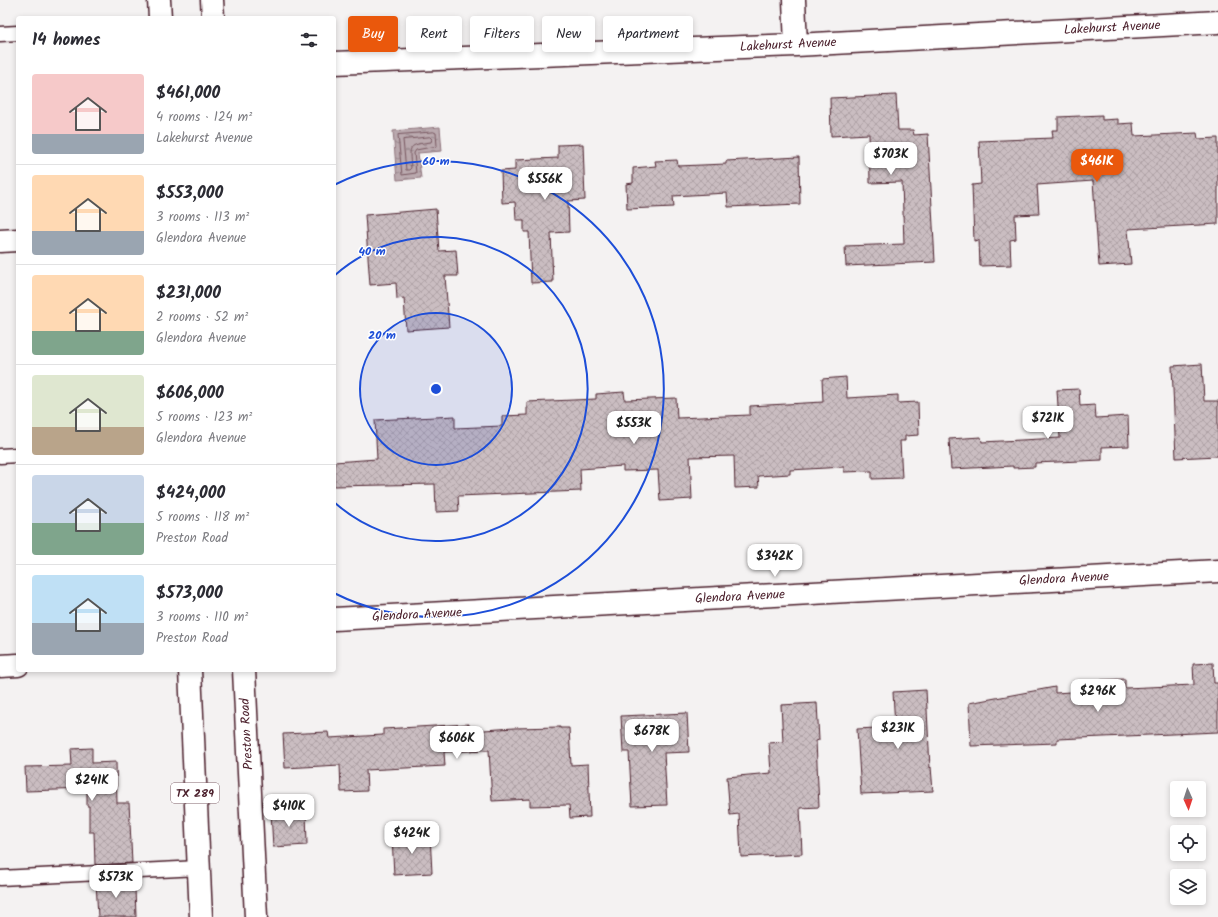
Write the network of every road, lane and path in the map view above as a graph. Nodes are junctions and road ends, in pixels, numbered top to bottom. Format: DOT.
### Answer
graph roads {
  1 [pos="159,0"];
  2 [pos="212,0"];
  3 [pos="794,0"];
  4 [pos="160,16"];
  5 [pos="213,16"];
  6 [pos="1218,22"];
  7 [pos="16,33"];
  8 [pos="0,34"];
  9 [pos="796,45"];
  10 [pos="336,63"];
  11 [pos="16,240"];
  12 [pos="0,241"];
  13 [pos="16,455"];
  14 [pos="0,456"];
  15 [pos="1218,571"];
  16 [pos="336,619"];
  17 [pos="16,665"];
  18 [pos="0,666"];
  19 [pos="190,672"];
  20 [pos="244,672"];
  21 [pos="199,868"];
  22 [pos="0,878"];
  23 [pos="201,917"];
  24 [pos="256,917"];
  1 -- 4 [label="street"];
  2 -- 5 [label="street"];
  3 -- 9 [label="street"];
  6 -- 9 [label="street, Lakehurst Avenue"];
  7 -- 8 [label="lane"];
  9 -- 10 [label="street, Lakehurst Avenue"];
  11 -- 12 [label="street"];
  13 -- 14 [label="lane"];
  15 -- 16 [label="street, Glendora Avenue"];
  17 -- 18 [label="street"];
  19 -- 21 [label="street, TX 289"];
  20 -- 24 [label="street, Preston Road"];
  21 -- 22 [label="lane"];
  21 -- 23 [label="street, TX 289"];
}
